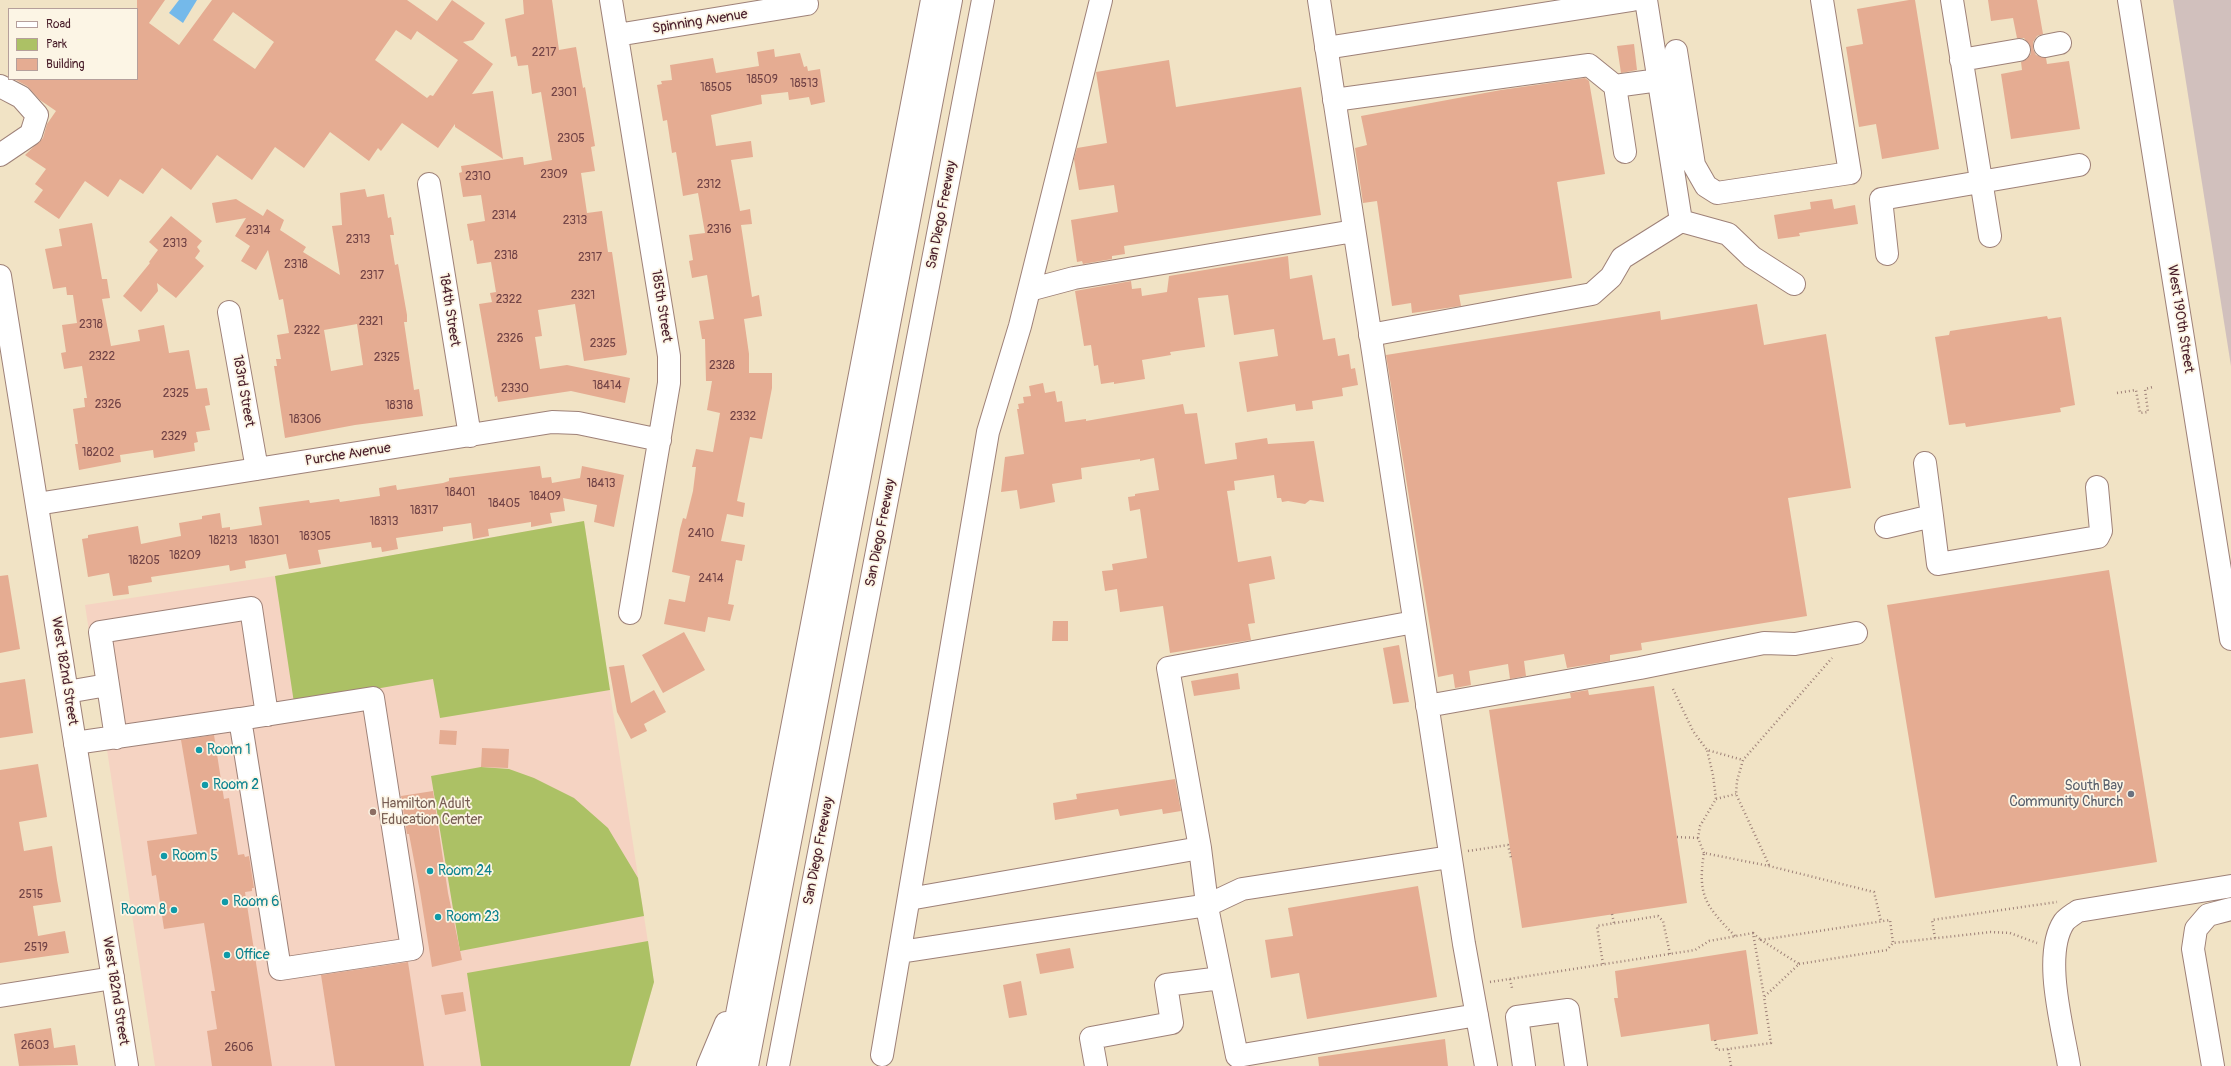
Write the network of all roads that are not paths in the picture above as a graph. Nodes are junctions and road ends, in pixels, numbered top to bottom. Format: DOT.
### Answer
graph roads {
  1 [pos="611,0"];
  2 [pos="932,0"];
  3 [pos="950,0"];
  4 [pos="964,0"];
  5 [pos="983,0"];
  6 [pos="1101,0"];
  7 [pos="1319,0"];
  8 [pos="1632,0"];
  9 [pos="1646,0"];
  10 [pos="1822,0"];
  11 [pos="1952,0"];
  12 [pos="2129,0"];
  13 [pos="1596,3"];
  14 [pos="807,4"];
  15 [pos="617,35"];
  16 [pos="1326,48"];
  17 [pos="2019,50"];
  18 [pos="1676,51"];
  19 [pos="1962,60"];
  20 [pos="1659,80"];
  21 [pos="0,86"];
  22 [pos="1615,86"];
  23 [pos="1334,100"];
  24 [pos="957,134"];
  25 [pos="1625,152"];
  26 [pos="0,155"];
  27 [pos="2079,165"];
  28 [pos="1981,182"];
  29 [pos="429,184"];
  30 [pos="1681,222"];
  31 [pos="1354,231"];
  32 [pos="1990,236"];
  33 [pos="1887,254"];
  34 [pos="0,276"];
  35 [pos="1794,284"];
  36 [pos="1029,290"];
  37 [pos="229,312"];
  38 [pos="1370,335"];
  39 [pos="470,436"];
  40 [pos="660,440"];
  41 [pos="1926,463"];
  42 [pos="257,469"];
  43 [pos="2097,487"];
  44 [pos="37,504"];
  45 [pos="1932,516"];
  46 [pos="1886,527"];
  47 [pos="630,613"];
  48 [pos="1414,622"];
  49 [pos="1856,634"];
  50 [pos="2231,639"];
  51 [pos="108,685"];
  52 [pos="67,692"];
  53 [pos="1427,706"];
  54 [pos="267,715"];
  55 [pos="240,719"];
  56 [pos="116,738"];
  57 [pos="75,744"];
  58 [pos="1200,848"];
  59 [pos="1450,855"];
  60 [pos="2231,886"];
  61 [pos="909,899"];
  62 [pos="1208,905"];
  63 [pos="2231,909"];
  64 [pos="900,952"];
  65 [pos="113,978"];
  66 [pos="1221,978"];
  67 [pos="744,980"];
  68 [pos="0,996"];
  69 [pos="1477,1015"];
  70 [pos="882,1055"];
  71 [pos="126,1066"];
  72 [pos="708,1066"];
  73 [pos="727,1066"];
  74 [pos="747,1066"];
  75 [pos="778,1066"];
  76 [pos="1096,1066"];
  77 [pos="1486,1066"];
  78 [pos="1524,1066"];
  79 [pos="1576,1066"];
  80 [pos="2068,1066"];
  81 [pos="2213,1066"];
  1 -- 15 [label="main road, 185th Street"];
  2 -- 67 [label="main road"];
  3 -- 74 [label="main road"];
  4 -- 24 [label="main road"];
  5 -- 24 [label="main road, San Diego Freeway"];
  6 -- 36 [label="main road"];
  7 -- 16 [label="main road"];
  8 -- 13 [label="main road"];
  9 -- 20 [label="main road"];
  10 -- 18 [label="main road"];
  11 -- 19 [label="main road"];
  12 -- 50 [label="main road, West 190th Street"];
  13 -- 16 [label="main road"];
  14 -- 15 [label="main road, Spinning Avenue"];
  15 -- 40 [label="main road, 185th Street"];
  16 -- 23 [label="main road"];
  17 -- 19 [label="main road"];
  19 -- 28 [label="main road"];
  20 -- 22 [label="main road"];
  20 -- 30 [label="main road"];
  21 -- 26 [label="main road"];
  22 -- 23 [label="main road"];
  22 -- 25 [label="main road"];
  23 -- 31 [label="main road"];
  24 -- 75 [label="main road, San Diego Freeway"];
  27 -- 28 [label="main road"];
  28 -- 32 [label="main road"];
  28 -- 33 [label="main road"];
  29 -- 39 [label="main road, 184th Street"];
  30 -- 35 [label="main road"];
  30 -- 38 [label="main road"];
  31 -- 36 [label="main road"];
  31 -- 38 [label="main road"];
  34 -- 44 [label="main road, West 182nd Street"];
  36 -- 61 [label="main road"];
  37 -- 42 [label="main road, 183rd Street"];
  38 -- 48 [label="main road"];
  39 -- 40 [label="main road, Purche Avenue"];
  39 -- 42 [label="main road, Purche Avenue"];
  40 -- 47 [label="main road, 185th Street"];
  41 -- 45 [label="main road"];
  42 -- 44 [label="main road, Purche Avenue"];
  43 -- 45 [label="main road"];
  44 -- 52 [label="main road, West 182nd Street"];
  45 -- 46 [label="main road"];
  48 -- 53 [label="main road"];
  48 -- 58 [label="main road"];
  49 -- 53 [label="main road"];
  51 -- 52 [label="main road"];
  51 -- 54 [label="main road"];
  51 -- 56 [label="main road"];
  52 -- 57 [label="main road, West 182nd Street"];
  53 -- 59 [label="main road"];
  54 -- 55 [label="main road"];
  54 -- 55 [label="main road"];
  55 -- 56 [label="main road"];
  56 -- 57 [label="main road"];
  57 -- 65 [label="main road, West 182nd Street"];
  58 -- 61 [label="main road"];
  58 -- 62 [label="main road"];
  59 -- 62 [label="main road"];
  59 -- 69 [label="main road"];
  60 -- 80 [label="main road"];
  61 -- 64 [label="main road"];
  62 -- 64 [label="main road"];
  62 -- 66 [label="main road"];
  63 -- 81 [label="main road"];
  64 -- 70 [label="main road"];
  65 -- 68 [label="main road"];
  65 -- 71 [label="main road, West 182nd Street"];
  66 -- 69 [label="main road"];
  66 -- 76 [label="main road"];
  67 -- 72 [label="main road"];
  67 -- 73 [label="main road"];
  69 -- 77 [label="main road"];
  78 -- 79 [label="main road"];
}
